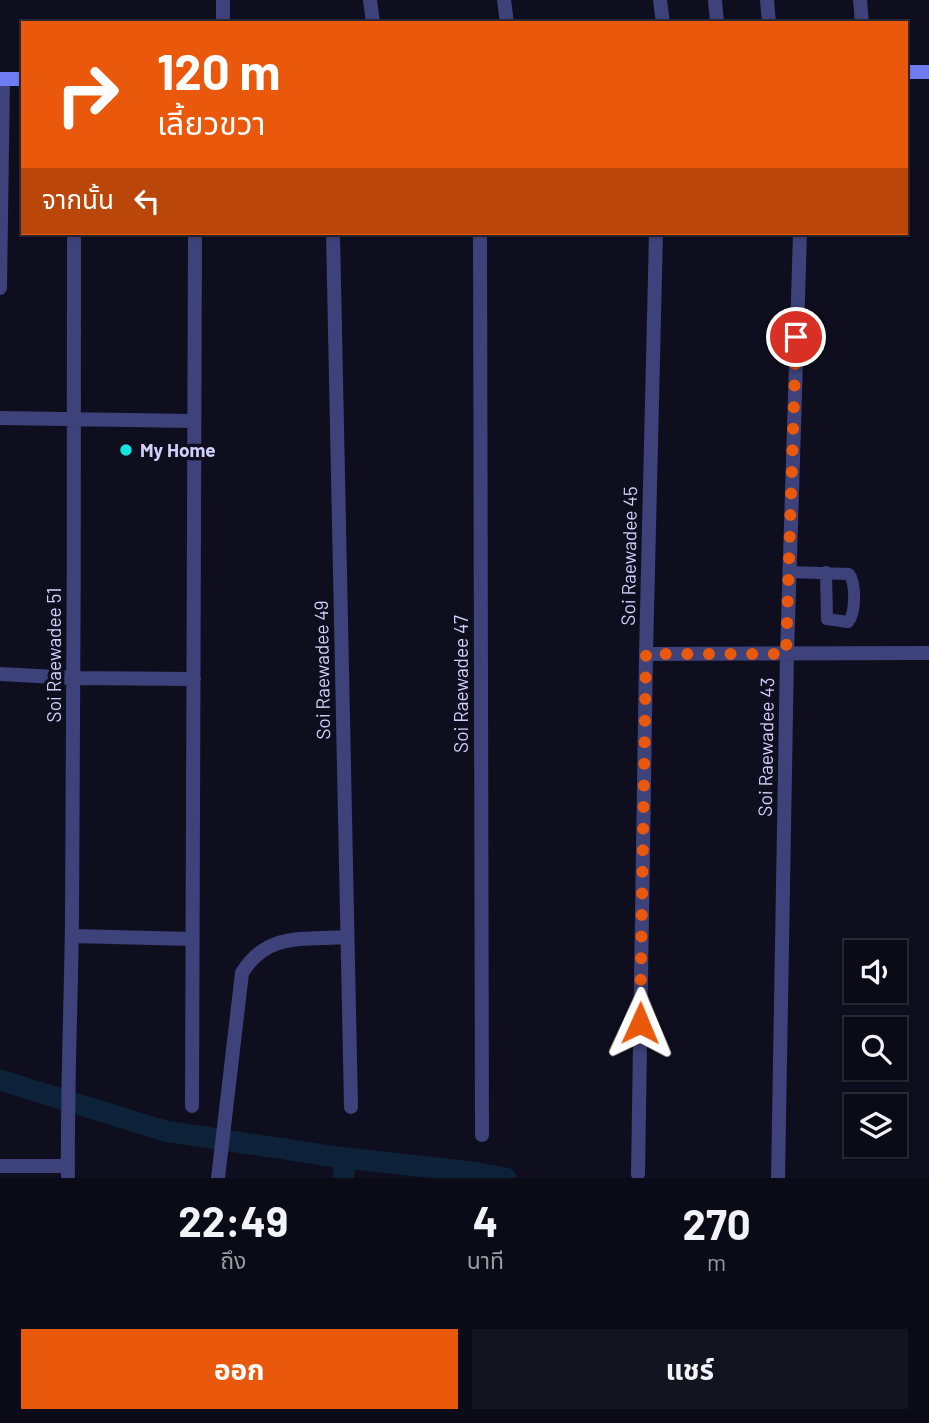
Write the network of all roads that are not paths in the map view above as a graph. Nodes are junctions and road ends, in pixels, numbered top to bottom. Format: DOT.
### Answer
graph roads {
  1 [pos="223,0"];
  2 [pos="370,0"];
  3 [pos="504,0"];
  4 [pos="660,0"];
  5 [pos="715,0"];
  6 [pos="767,0"];
  7 [pos="860,0"];
  8 [pos="223,21"];
  9 [pos="373,21"];
  10 [pos="507,21"];
  11 [pos="663,21"];
  12 [pos="718,21"];
  13 [pos="769,21"];
  14 [pos="862,21"];
  15 [pos="908,72"];
  16 [pos="929,72"];
  17 [pos="2,79"];
  18 [pos="21,79"];
  19 [pos="74,235"];
  20 [pos="195,235"];
  21 [pos="333,235"];
  22 [pos="480,235"];
  23 [pos="656,235"];
  24 [pos="800,235"];
  25 [pos="0,288"];
  26 [pos="0,418"];
  27 [pos="74,420"];
  28 [pos="193,421"];
  29 [pos="789,572"];
  30 [pos="826,572"];
  31 [pos="929,653"];
  32 [pos="646,654"];
  33 [pos="786,654"];
  34 [pos="0,674"];
  35 [pos="74,678"];
  36 [pos="194,679"];
  37 [pos="72,936"];
  38 [pos="346,937"];
  39 [pos="192,939"];
  40 [pos="192,1106"];
  41 [pos="351,1107"];
  42 [pos="482,1135"];
  43 [pos="0,1166"];
  44 [pos="68,1172"];
  45 [pos="638,1174"];
  46 [pos="218,1178"];
  47 [pos="778,1178"];
  1 -- 8 [label="street"];
  2 -- 9 [label="street"];
  3 -- 10 [label="street"];
  4 -- 11 [label="street"];
  5 -- 12 [label="street"];
  6 -- 13 [label="street"];
  7 -- 14 [label="street"];
  15 -- 16 [label="street"];
  17 -- 18 [label="street"];
  17 -- 25 [label="street"];
  19 -- 27 [label="street, Soi Raewadee 51"];
  20 -- 28 [label="street"];
  21 -- 38 [label="street, Soi Raewadee 49"];
  22 -- 42 [label="street, Soi Raewadee 47"];
  23 -- 32 [label="street, Soi Raewadee 45"];
  24 -- 29 [label="street, Soi Raewadee 43"];
  26 -- 27 [label="street"];
  27 -- 28 [label="street"];
  27 -- 35 [label="street, Soi Raewadee 51"];
  28 -- 36 [label="street"];
  29 -- 30 [label="lane"];
  29 -- 33 [label="street, Soi Raewadee 43"];
  31 -- 33 [label="street"];
  32 -- 33 [label="street"];
  32 -- 45 [label="street, Soi Raewadee 45"];
  33 -- 47 [label="street, Soi Raewadee 43"];
  34 -- 35 [label="street"];
  35 -- 36 [label="street"];
  35 -- 37 [label="street, Soi Raewadee 51"];
  36 -- 39 [label="street"];
  37 -- 39 [label="street"];
  37 -- 44 [label="street, Soi Raewadee 51"];
  38 -- 41 [label="street, Soi Raewadee 49"];
  38 -- 46 [label="street"];
  39 -- 40 [label="street"];
  43 -- 44 [label="street"];
}
